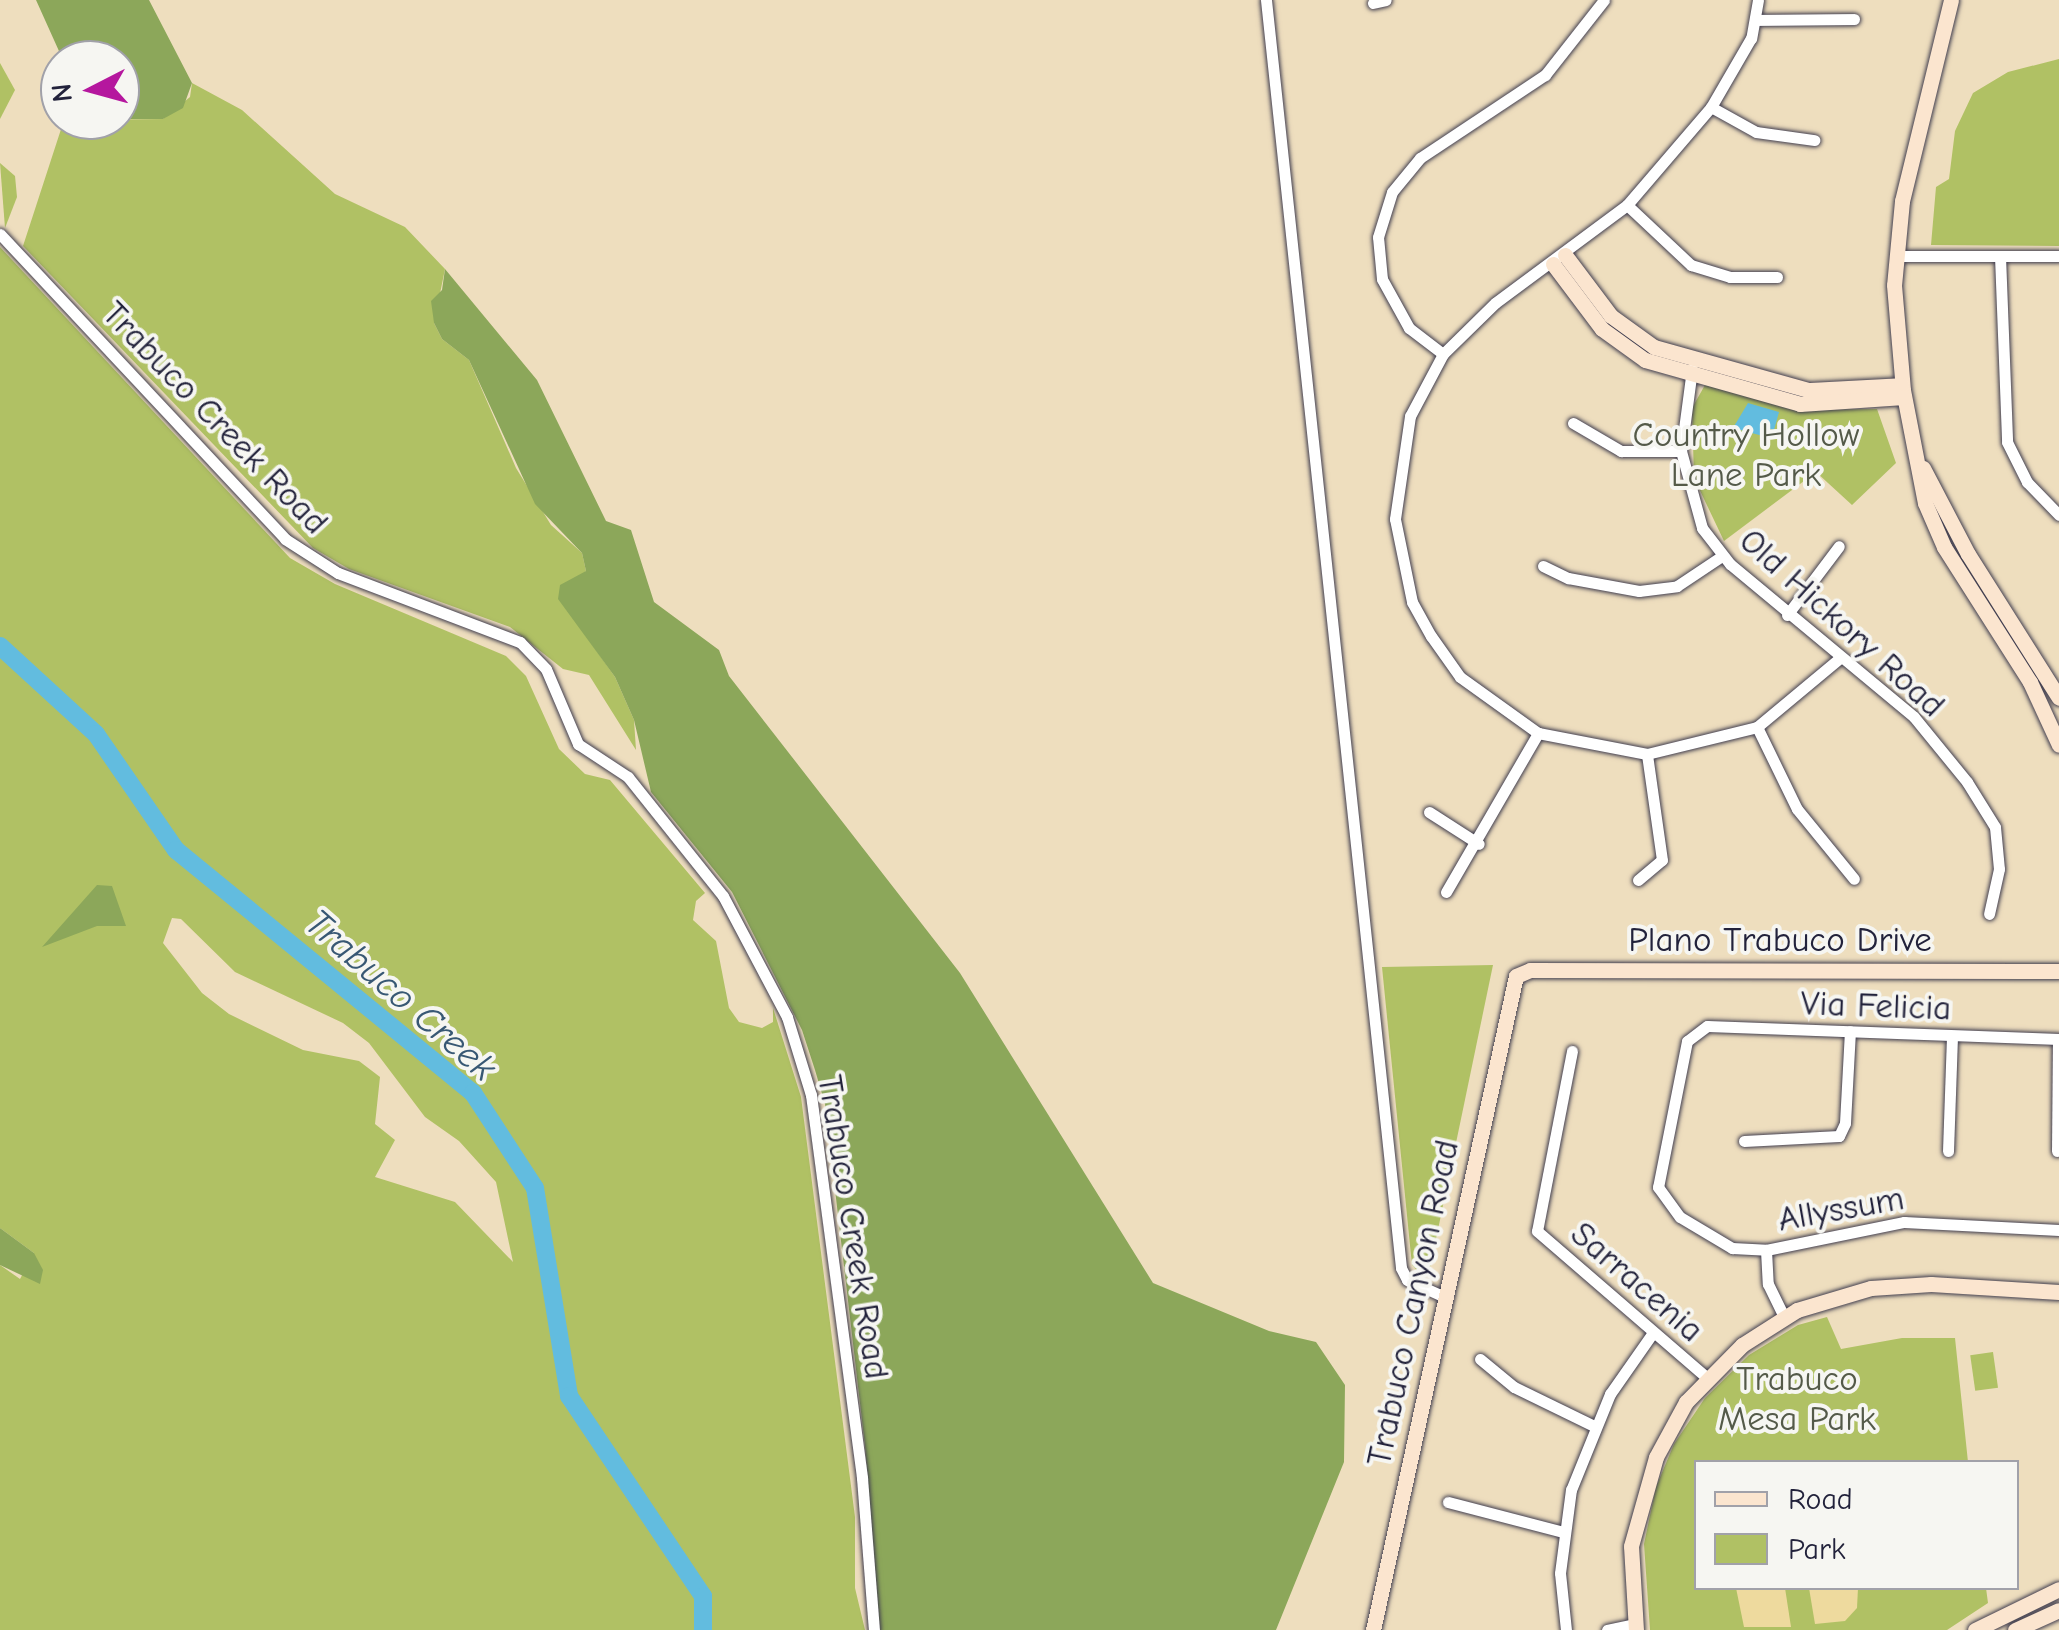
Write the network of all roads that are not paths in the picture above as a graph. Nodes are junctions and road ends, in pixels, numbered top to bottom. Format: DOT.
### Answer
graph roads {
  1 [pos="1266,0"];
  2 [pos="1604,0"];
  3 [pos="1758,0"];
  4 [pos="1952,0"];
  5 [pos="1854,18"];
  6 [pos="1756,20"];
  7 [pos="1711,108"];
  8 [pos="1814,140"];
  9 [pos="1627,205"];
  10 [pos="0,234"];
  11 [pos="1896,256"];
  12 [pos="2000,256"];
  13 [pos="2059,256"];
  14 [pos="1559,260"];
  15 [pos="1777,277"];
  16 [pos="1443,354"];
  17 [pos="1693,367"];
  18 [pos="1903,391"];
  19 [pos="1573,423"];
  20 [pos="1681,451"];
  21 [pos="1918,460"];
  22 [pos="2059,515"];
  23 [pos="1839,546"];
  24 [pos="1722,556"];
  25 [pos="1543,566"];
  26 [pos="1787,614"];
  27 [pos="1841,657"];
  28 [pos="2059,698"];
  29 [pos="1757,726"];
  30 [pos="1538,733"];
  31 [pos="2059,745"];
  32 [pos="1647,754"];
  33 [pos="1428,812"];
  34 [pos="1478,844"];
  35 [pos="1854,879"];
  36 [pos="1638,880"];
  37 [pos="1446,892"];
  38 [pos="1989,914"];
  39 [pos="2059,971"];
  40 [pos="1510,988"];
  41 [pos="1850,1030"];
  42 [pos="1952,1036"];
  43 [pos="2059,1038"];
  44 [pos="1572,1050"];
  45 [pos="1744,1141"];
  46 [pos="1948,1151"];
  47 [pos="2057,1152"];
  48 [pos="1658,1187"];
  49 [pos="2059,1230"];
  50 [pos="1766,1250"];
  51 [pos="2059,1292"];
  52 [pos="1445,1297"];
  53 [pos="1784,1318"];
  54 [pos="1652,1334"];
  55 [pos="1480,1359"];
  56 [pos="1706,1377"];
  57 [pos="1594,1426"];
  58 [pos="1448,1502"];
  59 [pos="1563,1532"];
  60 [pos="2059,1589"];
  61 [pos="2059,1610"];
  62 [pos="1999,1624"];
  63 [pos="1636,1627"];
  64 [pos="874,1630"];
  65 [pos="1373,1630"];
  66 [pos="1566,1630"];
  67 [pos="1607,1630"];
  68 [pos="1975,1630"];
  69 [pos="2015,1630"];
  1 -- 52 [label="street"];
  2 -- 16 [label="street"];
  3 -- 6 [label="street"];
  4 -- 11 [label="street"];
  5 -- 6 [label="street"];
  6 -- 7 [label="street"];
  7 -- 8 [label="street"];
  7 -- 9 [label="street"];
  9 -- 14 [label="street"];
  9 -- 15 [label="street"];
  10 -- 64 [label="street, Trabuco Creek Road"];
  11 -- 12 [label="street"];
  11 -- 18 [label="street"];
  12 -- 13 [label="street"];
  12 -- 22 [label="street"];
  14 -- 16 [label="street"];
  14 -- 17 [label="street"];
  16 -- 30 [label="street"];
  17 -- 18 [label="street"];
  17 -- 20 [label="street, Old Hickory Road"];
  18 -- 21 [label="street"];
  19 -- 20 [label="street"];
  20 -- 24 [label="street, Old Hickory Road"];
  21 -- 28 [label="street"];
  21 -- 31 [label="street"];
  23 -- 26 [label="street"];
  24 -- 25 [label="street"];
  24 -- 26 [label="street, Old Hickory Road"];
  26 -- 27 [label="street, Old Hickory Road"];
  27 -- 29 [label="street"];
  27 -- 38 [label="street, Old Hickory Road"];
  29 -- 32 [label="street"];
  29 -- 35 [label="street"];
  30 -- 32 [label="street"];
  30 -- 34 [label="street"];
  32 -- 36 [label="street"];
  33 -- 34 [label="street"];
  34 -- 37 [label="street"];
  39 -- 40 [label="street, Plano Trabuco Drive"];
  40 -- 52 [label="street, Trabuco Canyon Road"];
  41 -- 42 [label="street, Via Felicia"];
  41 -- 45 [label="street"];
  41 -- 48 [label="street, Via Felicia"];
  42 -- 43 [label="street, Via Felicia"];
  42 -- 46 [label="street"];
  43 -- 47 [label="street"];
  44 -- 54 [label="street, Sarracenia"];
  48 -- 50 [label="street, Allyssum"];
  49 -- 50 [label="street, Allyssum"];
  50 -- 53 [label="street"];
  51 -- 53 [label="street"];
  52 -- 65 [label="street, Trabuco Canyon Road"];
  53 -- 56 [label="street"];
  54 -- 56 [label="street, Sarracenia"];
  54 -- 57 [label="street"];
  55 -- 57 [label="street"];
  56 -- 63 [label="street"];
  57 -- 59 [label="street"];
  58 -- 59 [label="street"];
  59 -- 66 [label="street"];
  60 -- 62 [label="street"];
  61 -- 69 [label="street"];
  62 -- 68 [label="street"];
  63 -- 67 [label="street"];
}
